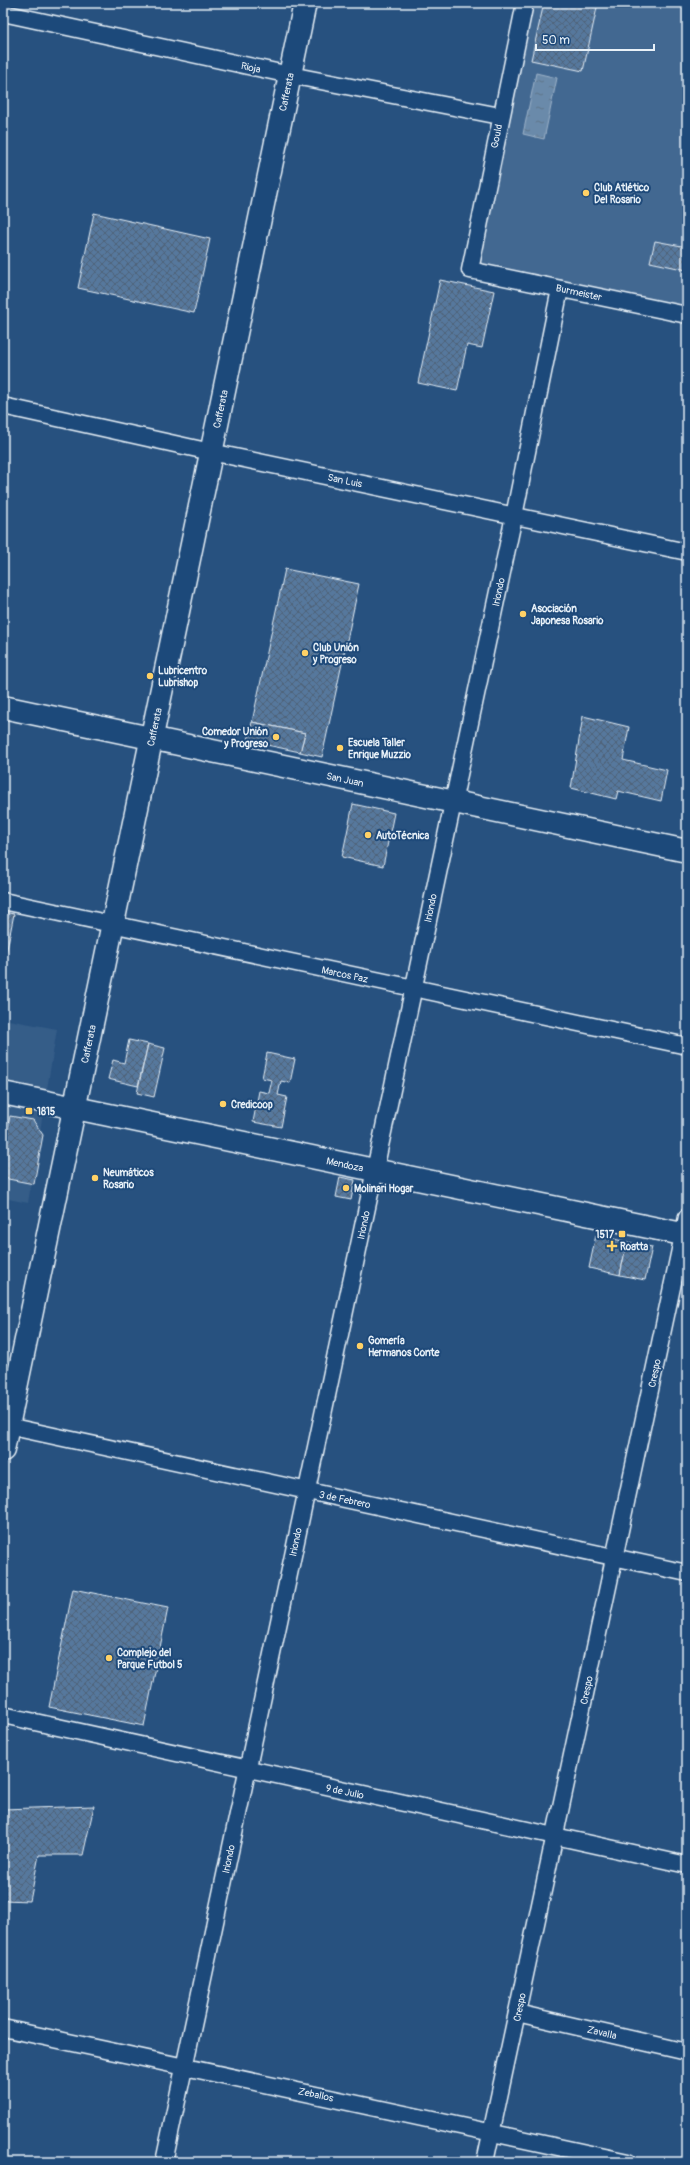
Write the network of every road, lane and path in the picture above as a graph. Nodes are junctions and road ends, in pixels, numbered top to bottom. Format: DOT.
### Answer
graph roads {
  1 [pos="305,3"];
  2 [pos="525,3"];
  3 [pos="3,13"];
  4 [pos="290,75"];
  5 [pos="500,116"];
  6 [pos="470,270"];
  7 [pos="560,289"];
  8 [pos="687,315"];
  9 [pos="3,406"];
  10 [pos="211,452"];
  11 [pos="514,516"];
  12 [pos="687,552"];
  13 [pos="3,707"];
  14 [pos="152,738"];
  15 [pos="452,801"];
  16 [pos="687,850"];
  17 [pos="3,901"];
  18 [pos="113,924"];
  19 [pos="414,988"];
  20 [pos="687,1046"];
  21 [pos="3,1093"];
  22 [pos="74,1108"];
  23 [pos="375,1170"];
  24 [pos="686,1229"];
  25 [pos="6,1426"];
  26 [pos="3,1450"];
  27 [pos="306,1491"];
  28 [pos="615,1557"];
  29 [pos="687,1573"];
  30 [pos="3,1715"];
  31 [pos="247,1769"];
  32 [pos="555,1836"];
  33 [pos="687,1865"];
  34 [pos="517,2013"];
  35 [pos="3,2028"];
  36 [pos="687,2052"];
  37 [pos="184,2065"];
  38 [pos="492,2133"];
  39 [pos="164,2162"];
  40 [pos="485,2162"];
  41 [pos="628,2162"];
  1 -- 4 [label="main road, Cafferata"];
  2 -- 5 [label="street, Gould"];
  3 -- 4 [label="street, Rioja"];
  4 -- 5 [label="street, Rioja"];
  4 -- 10 [label="main road, Cafferata"];
  5 -- 6 [label="street, Gould"];
  6 -- 7 [label="street, Burmeister"];
  7 -- 8 [label="street, Burmeister"];
  7 -- 11 [label="street, Iriondo"];
  9 -- 10 [label="street, San Luis"];
  10 -- 11 [label="street, San Luis"];
  10 -- 14 [label="main road, Cafferata"];
  11 -- 12 [label="street, San Luis"];
  11 -- 15 [label="street, Iriondo"];
  13 -- 14 [label="main road, San Juan"];
  14 -- 15 [label="main road, San Juan"];
  14 -- 18 [label="main road, Cafferata"];
  15 -- 16 [label="main road, San Juan"];
  15 -- 19 [label="street, Iriondo"];
  17 -- 18 [label="street, Marcos Paz"];
  18 -- 19 [label="street, Marcos Paz"];
  18 -- 22 [label="main road, Cafferata"];
  19 -- 20 [label="street, Marcos Paz"];
  19 -- 23 [label="street, Iriondo"];
  21 -- 22 [label="main road, Mendoza"];
  22 -- 23 [label="main road, Mendoza"];
  22 -- 25 [label="main road, Cafferata"];
  23 -- 24 [label="main road, Mendoza"];
  23 -- 27 [label="street, Iriondo"];
  24 -- 28 [label="street, Crespo"];
  25 -- 26 [label="main road, Cafferata"];
  25 -- 27 [label="street, 3 de Febrero"];
  27 -- 28 [label="street, 3 de Febrero"];
  27 -- 31 [label="street, Iriondo"];
  28 -- 29 [label="street, 3 de Febrero"];
  28 -- 32 [label="street, Crespo"];
  30 -- 31 [label="street, 9 de Julio"];
  31 -- 32 [label="street, 9 de Julio"];
  31 -- 37 [label="street, Iriondo"];
  32 -- 33 [label="street, 9 de Julio"];
  32 -- 34 [label="street, Crespo"];
  34 -- 36 [label="street, Zavalla"];
  34 -- 38 [label="street, Crespo"];
  35 -- 37 [label="street, Zeballos"];
  37 -- 38 [label="street, Zeballos"];
  37 -- 39 [label="street, Iriondo"];
  38 -- 40 [label="street, Crespo"];
  38 -- 41 [label="street, Zeballos"];
}
